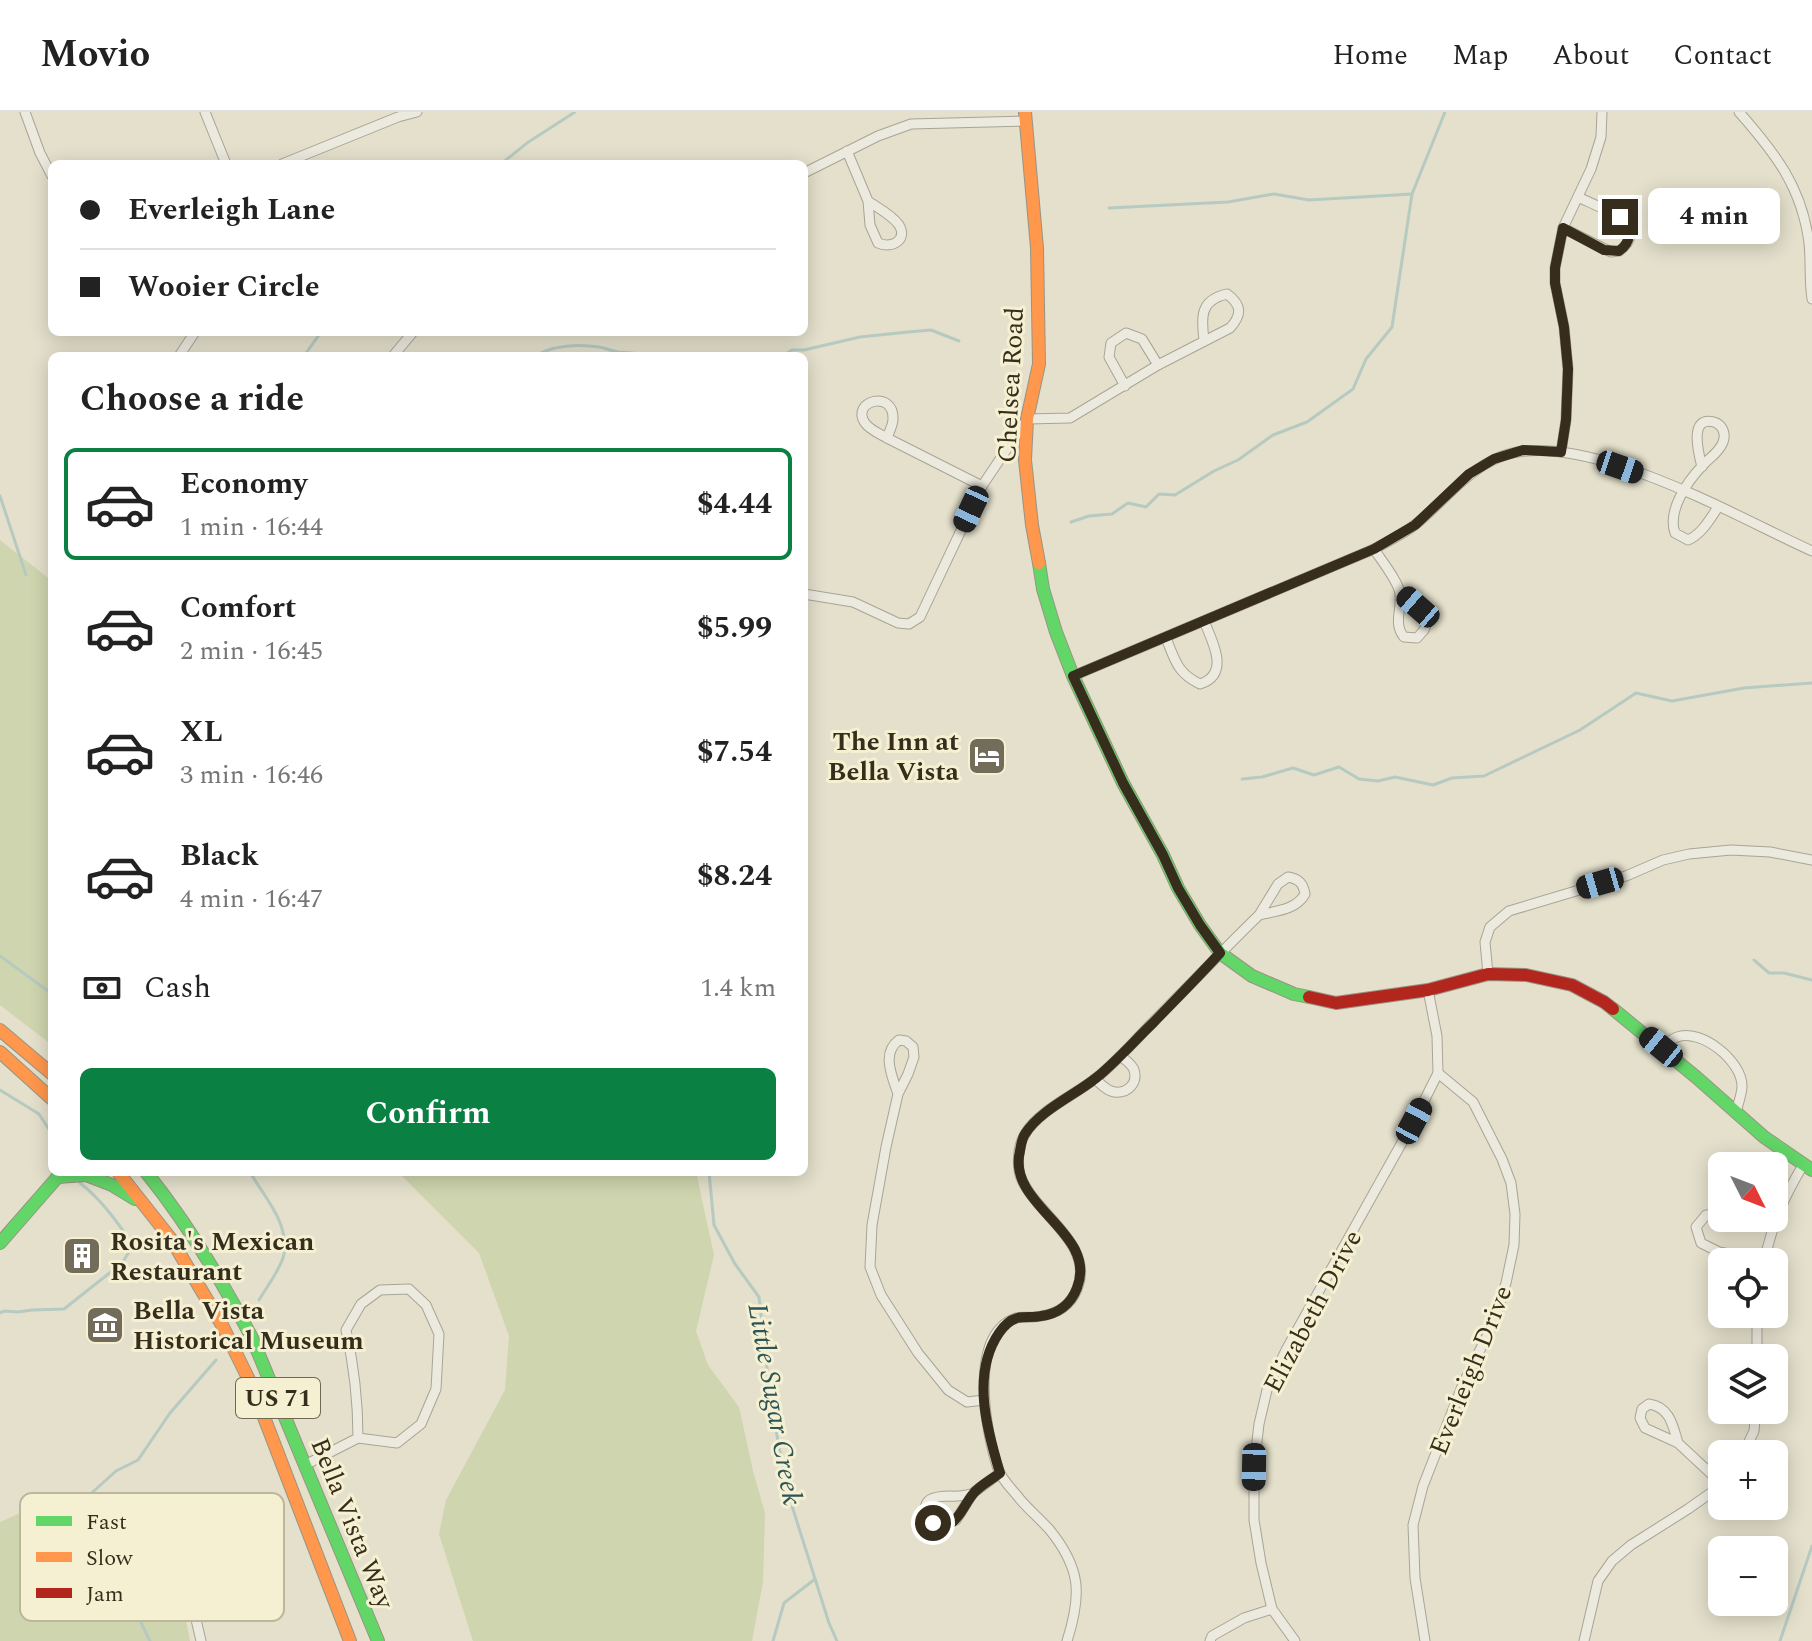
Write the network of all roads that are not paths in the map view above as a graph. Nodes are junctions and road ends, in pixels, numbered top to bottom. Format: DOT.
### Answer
graph roads {
  1 [pos="25,112"];
  2 [pos="205,112"];
  3 [pos="417,112"];
  4 [pos="1602,112"];
  5 [pos="1739,112"];
  6 [pos="398,115"];
  7 [pos="1025,116"];
  8 [pos="847,151"];
  9 [pos="224,160"];
  10 [pos="291,160"];
  11 [pos="48,168"];
  12 [pos="808,171"];
  13 [pos="1578,197"];
  14 [pos="868,201"];
  15 [pos="1563,228"];
  16 [pos="1812,299"];
  17 [pos="410,336"];
  18 [pos="1204,340"];
  19 [pos="396,352"];
  20 [pos="1158,365"];
  21 [pos="1125,386"];
  22 [pos="1027,419"];
  23 [pos="887,438"];
  24 [pos="1561,452"];
  25 [pos="1702,467"];
  26 [pos="982,486"];
  27 [pos="1683,492"];
  28 [pos="1718,507"];
  29 [pos="1374,549"];
  30 [pos="1812,551"];
  31 [pos="1400,592"];
  32 [pos="808,595"];
  33 [pos="1204,621"];
  34 [pos="1166,638"];
  35 [pos="1073,676"];
  36 [pos="1812,860"];
  37 [pos="1259,915"];
  38 [pos="1220,953"];
  39 [pos="1488,974"];
  40 [pos="1428,990"];
  41 [pos="0,1030"];
  42 [pos="1661,1047"];
  43 [pos="0,1052"];
  44 [pos="1121,1056"];
  45 [pos="48,1071"];
  46 [pos="1438,1073"];
  47 [pos="1095,1079"];
  48 [pos="898,1094"];
  49 [pos="48,1095"];
  50 [pos="1736,1112"];
  51 [pos="1807,1168"];
  52 [pos="57,1176"];
  53 [pos="89,1176"];
  54 [pos="121,1176"];
  55 [pos="149,1176"];
  56 [pos="1788,1191"];
  57 [pos="144,1204"];
  58 [pos="1708,1215"];
  59 [pos="0,1243"];
  60 [pos="1711,1248"];
  61 [pos="984,1400"];
  62 [pos="358,1438"];
  63 [pos="1678,1443"];
  64 [pos="305,1465"];
  65 [pos="1708,1472"];
  66 [pos="1000,1473"];
  67 [pos="973,1493"];
  68 [pos="1708,1495"];
  69 [pos="1272,1609"];
  70 [pos="197,1621"];
  71 [pos="201,1641"];
  72 [pos="350,1641"];
  73 [pos="378,1641"];
  74 [pos="1067,1641"];
  75 [pos="1210,1641"];
  76 [pos="1295,1641"];
  77 [pos="1425,1641"];
  78 [pos="1584,1641"];
  1 -- 11 [label="street"];
  2 -- 9 [label="street"];
  3 -- 6 [label="street"];
  4 -- 13 [label="street"];
  5 -- 16 [label="street"];
  6 -- 10 [label="street"];
  7 -- 8 [label="street"];
  7 -- 22 [label="street, Chelsea Road"];
  8 -- 12 [label="street"];
  8 -- 14 [label="street"];
  13 -- 15 [label="street"];
  13 -- 15 [label="street"];
  14 -- 14 [label="street"];
  15 -- 24 [label="street"];
  17 -- 19 [label="street"];
  18 -- 18 [label="street"];
  18 -- 20 [label="street"];
  20 -- 21 [label="street"];
  20 -- 21 [label="street"];
  21 -- 22 [label="street"];
  22 -- 26 [label="street"];
  22 -- 35 [label="street, Chelsea Road"];
  23 -- 26 [label="street"];
  24 -- 27 [label="street"];
  24 -- 29 [label="street"];
  25 -- 25 [label="street"];
  25 -- 27 [label="street"];
  26 -- 32 [label="street"];
  27 -- 28 [label="street"];
  27 -- 28 [label="street"];
  28 -- 30 [label="street"];
  29 -- 31 [label="street"];
  29 -- 33 [label="street"];
  31 -- 31 [label="street"];
  33 -- 34 [label="street"];
  33 -- 34 [label="street"];
  34 -- 35 [label="street"];
  35 -- 38 [label="street, Chelsea Road"];
  36 -- 39 [label="street"];
  37 -- 37 [label="street"];
  37 -- 38 [label="street"];
  38 -- 40 [label="street, Chelsea Road"];
  38 -- 44 [label="street"];
  39 -- 40 [label="street, Chelsea Road"];
  39 -- 42 [label="street, Chelsea Road"];
  40 -- 46 [label="street, Elizabeth Drive"];
  41 -- 45 [label="street"];
  42 -- 50 [label="street, Chelsea Road"];
  42 -- 50 [label="street"];
  43 -- 49 [label="street"];
  44 -- 47 [label="street"];
  44 -- 47 [label="street"];
  46 -- 69 [label="street, Elizabeth Drive"];
  46 -- 77 [label="street, Everleigh Drive"];
  47 -- 61 [label="street"];
  48 -- 48 [label="street"];
  48 -- 61 [label="street"];
  50 -- 51 [label="street, Chelsea Road"];
  51 -- 56 [label="street"];
  52 -- 59 [label="street"];
  53 -- 57 [label="street"];
  54 -- 57 [label="street, Bella Vista Way / US 71"];
  55 -- 64 [label="street, Bella Vista Way / US 71"];
  57 -- 72 [label="street, Bella Vista Way / US 71"];
  58 -- 60 [label="street"];
  61 -- 66 [label="street"];
  62 -- 62 [label="street"];
  62 -- 64 [label="street"];
  63 -- 63 [label="street"];
  63 -- 65 [label="street"];
  64 -- 73 [label="street, Bella Vista Way / US 71"];
  66 -- 67 [label="street"];
  66 -- 74 [label="street"];
  67 -- 67 [label="street"];
  68 -- 78 [label="street"];
  69 -- 75 [label="street"];
  69 -- 76 [label="street, Elizabeth Drive"];
  70 -- 71 [label="street"];
}
